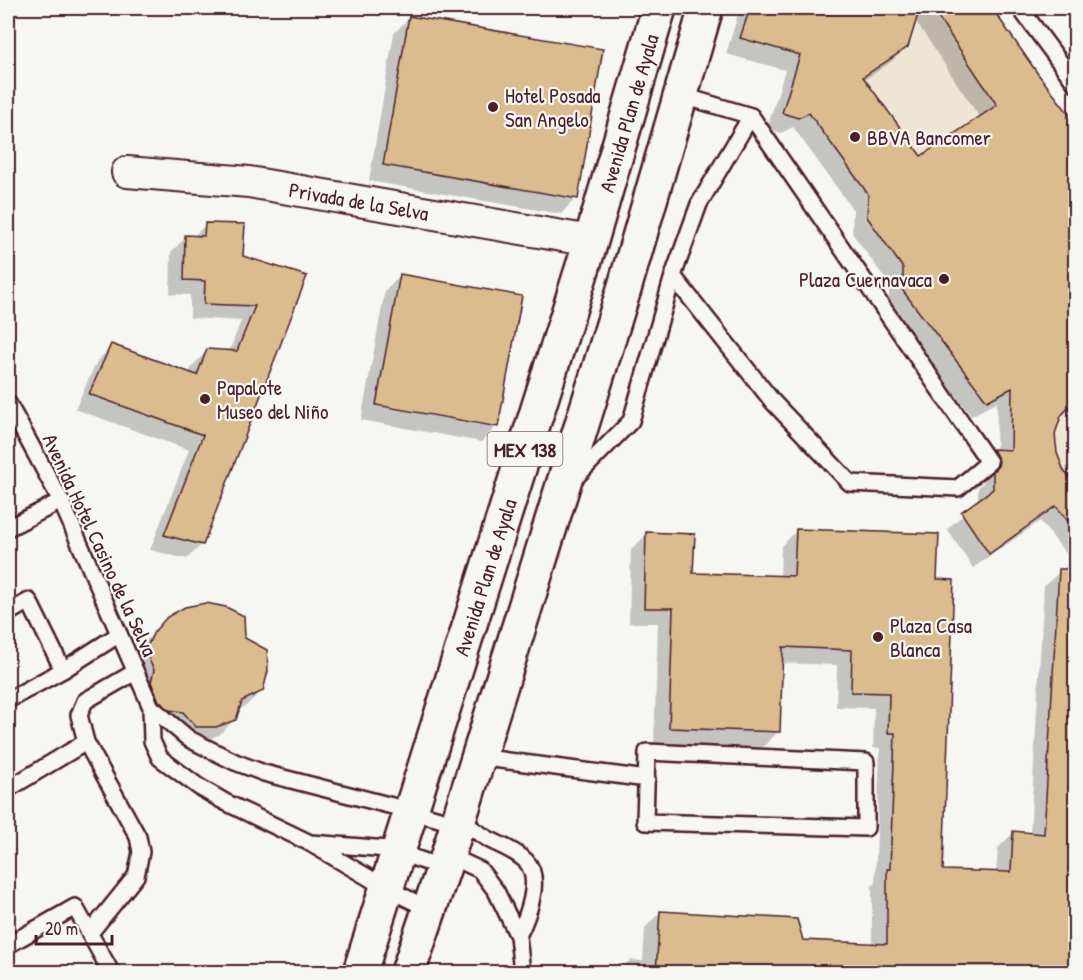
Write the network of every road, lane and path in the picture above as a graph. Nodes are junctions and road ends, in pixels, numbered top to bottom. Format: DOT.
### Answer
graph roads {
  1 [pos="660,8"];
  2 [pos="706,8"];
  3 [pos="1020,8"];
  4 [pos="1076,84"];
  5 [pos="680,95"];
  6 [pos="751,116"];
  7 [pos="127,172"];
  8 [pos="591,242"];
  9 [pos="673,276"];
  10 [pos="8,403"];
  11 [pos="561,492"];
  12 [pos="61,501"];
  13 [pos="8,528"];
  14 [pos="8,613"];
  15 [pos="118,635"];
  16 [pos="63,670"];
  17 [pos="135,672"];
  18 [pos="8,700"];
  19 [pos="151,707"];
  20 [pos="86,742"];
  21 [pos="478,757"];
  22 [pos="647,779"];
  23 [pos="8,789"];
  24 [pos="411,811"];
  25 [pos="458,822"];
  26 [pos="308,842"];
  27 [pos="398,851"];
  28 [pos="446,862"];
  29 [pos="388,889"];
  30 [pos="429,909"];
  31 [pos="90,933"];
  32 [pos="518,936"];
  33 [pos="8,945"];
  34 [pos="111,972"];
  35 [pos="360,972"];
  36 [pos="408,972"];
  37 [pos="522,972"];
  1 -- 8 [label="main road, Avenida Plan de Ayala / MEX 138"];
  2 -- 5 [label="main road, MEX 138"];
  3 -- 4 [label="lane"];
  5 -- 6 [label="lane"];
  5 -- 11 [label="main road, MEX 138"];
  6 -- 9 [label="lane"];
  6 -- 9 [label="lane"];
  7 -- 8 [label="street, Privada de la Selva"];
  8 -- 24 [label="main road, Avenida Plan de Ayala / MEX 138"];
  9 -- 11 [label="lane"];
  10 -- 12 [label="lane, Avenida Hotel Casino de la Selva"];
  11 -- 21 [label="main road, MEX 138"];
  12 -- 13 [label="lane"];
  12 -- 15 [label="lane, Avenida Hotel Casino de la Selva"];
  14 -- 16 [label="lane"];
  15 -- 16 [label="lane"];
  15 -- 17 [label="lane, Avenida Hotel Casino de la Selva"];
  16 -- 18 [label="lane"];
  17 -- 19 [label="lane, Avenida Hotel Casino de la Selva"];
  17 -- 20 [label="lane"];
  19 -- 24 [label="lane, Avenida Hotel Casino de la Selva"];
  19 -- 26 [label="lane, Avenida Hotel Casino de la Selva"];
  20 -- 23 [label="lane"];
  20 -- 31 [label="lane"];
  21 -- 22 [label="lane"];
  21 -- 25 [label="main road, MEX 138"];
  22 -- 22 [label="lane"];
  24 -- 25 [label="lane, Avenida Hotel Casino de la Selva"];
  24 -- 27 [label="main road, Avenida Plan de Ayala / MEX 138"];
  25 -- 28 [label="main road, MEX 138"];
  25 -- 32 [label="lane, Avenida Hotel Casino de la Selva"];
  26 -- 27 [label="lane, Avenida Hotel Casino de la Selva"];
  26 -- 29 [label="lane, Avenida Hotel Casino de la Selva"];
  27 -- 28 [label="lane, Avenida Hotel Casino de la Selva"];
  27 -- 29 [label="main road, Avenida Plan de Ayala / MEX 138"];
  28 -- 30 [label="main road, MEX 138"];
  28 -- 32 [label="lane, Avenida Hotel Casino de la Selva"];
  29 -- 30 [label="lane, Avenida Hotel Casino de la Selva"];
  29 -- 35 [label="main road, Avenida Plan de Ayala / MEX 138"];
  30 -- 36 [label="main road, MEX 138"];
  31 -- 33 [label="lane"];
  31 -- 34 [label="lane"];
  32 -- 37 [label="lane"];
}
